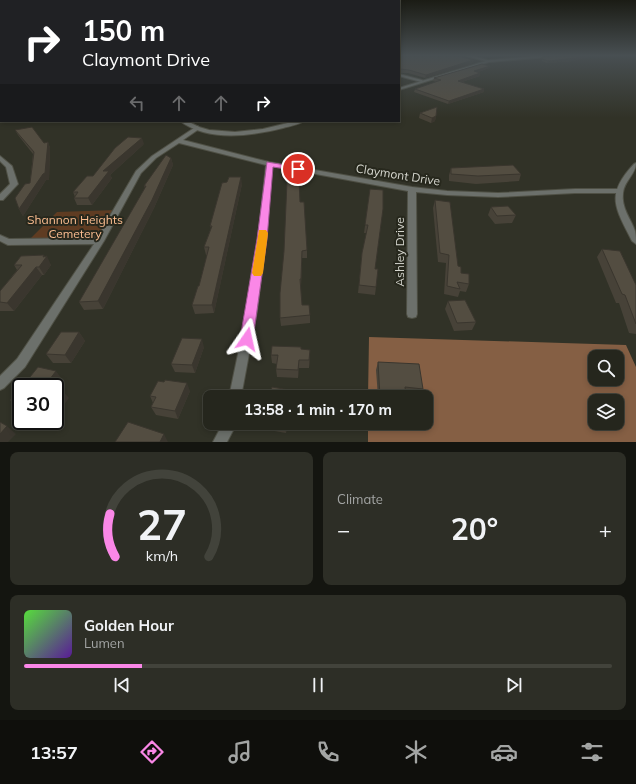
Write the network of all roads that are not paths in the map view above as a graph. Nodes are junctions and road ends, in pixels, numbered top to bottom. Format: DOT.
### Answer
graph roads {
  1 [pos="405,77"];
  2 [pos="437,77"];
  3 [pos="421,81"];
  4 [pos="400,88"];
  5 [pos="185,122"];
  6 [pos="296,122"];
  7 [pos="197,128"];
  8 [pos="178,141"];
  9 [pos="0,158"];
  10 [pos="269,164"];
  11 [pos="636,165"];
  12 [pos="412,190"];
  13 [pos="618,192"];
  14 [pos="0,198"];
  15 [pos="0,238"];
  16 [pos="636,241"];
  17 [pos="100,242"];
  18 [pos="412,314"];
  19 [pos="0,384"];
  20 [pos="236,390"];
  21 [pos="226,430"];
  22 [pos="220,442"];
  1 -- 3 [label="street"];
  2 -- 3 [label="street"];
  3 -- 4 [label="street"];
  5 -- 7 [label="street"];
  6 -- 7 [label="street"];
  7 -- 8 [label="street"];
  8 -- 10 [label="street, Claymont Drive"];
  8 -- 17 [label="street"];
  9 -- 14 [label="street"];
  10 -- 12 [label="street, Claymont Drive"];
  10 -- 20 [label="street"];
  11 -- 13 [label="street"];
  12 -- 13 [label="street, Claymont Drive"];
  12 -- 18 [label="street, Ashley Drive"];
  13 -- 16 [label="street"];
  15 -- 17 [label="street"];
  17 -- 19 [label="street"];
  21 -- 22 [label="street"];
}
